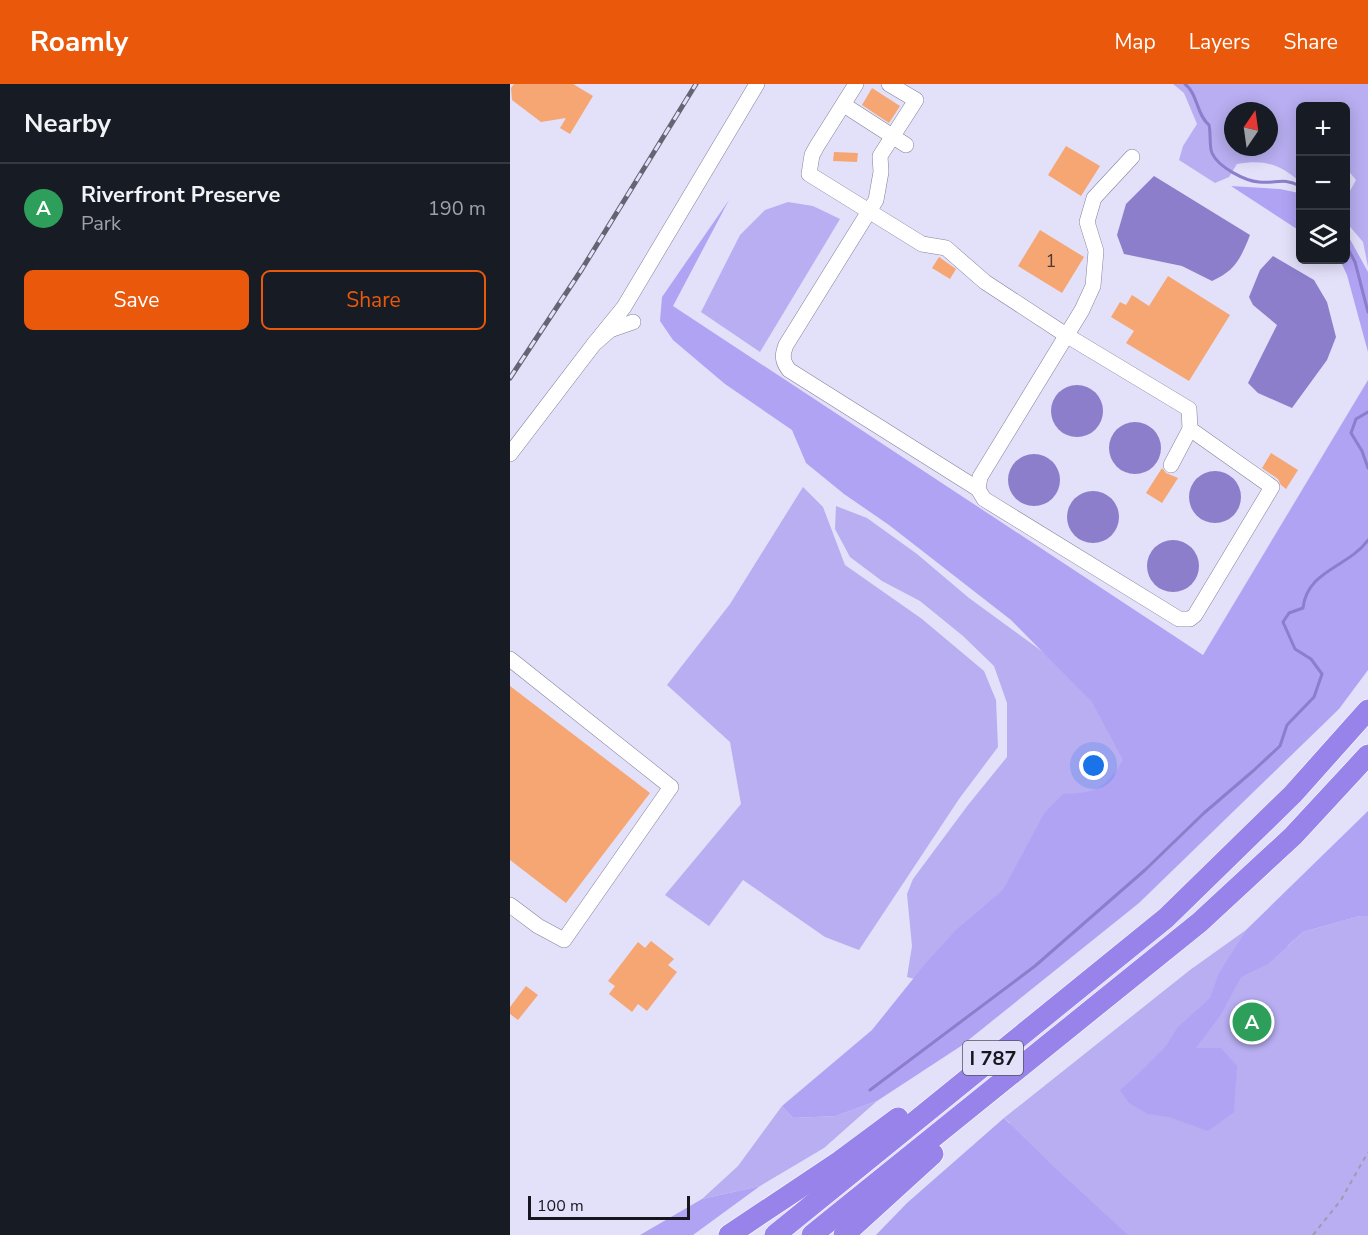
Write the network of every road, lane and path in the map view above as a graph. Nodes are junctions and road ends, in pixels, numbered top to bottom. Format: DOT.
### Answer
graph roads {
  1 [pos="757,84"];
  2 [pos="856,84"];
  3 [pos="889,84"];
  4 [pos="844,105"];
  5 [pos="899,141"];
  6 [pos="1132,157"];
  7 [pos="869,210"];
  8 [pos="633,322"];
  9 [pos="1066,335"];
  10 [pos="594,344"];
  11 [pos="1190,429"];
  12 [pos="510,454"];
  13 [pos="1171,465"];
  14 [pos="978,489"];
  15 [pos="510,659"];
  16 [pos="1368,710"];
  17 [pos="1368,754"];
  18 [pos="1208,877"];
  19 [pos="510,905"];
  20 [pos="1103,1001"];
  21 [pos="1368,1152"];
  22 [pos="729,1235"];
  23 [pos="775,1235"];
  24 [pos="812,1235"];
  25 [pos="844,1235"];
  26 [pos="1313,1235"];
  1 -- 10 [label="street"];
  2 -- 4 [label="street"];
  3 -- 5 [label="street"];
  4 -- 5 [label="street"];
  4 -- 7 [label="street"];
  5 -- 7 [label="street"];
  6 -- 9 [label="street"];
  7 -- 9 [label="street"];
  7 -- 14 [label="street"];
  8 -- 10 [label="street"];
  9 -- 11 [label="street"];
  9 -- 14 [label="street"];
  10 -- 12 [label="street"];
  11 -- 13 [label="street"];
  11 -- 14 [label="street"];
  15 -- 19 [label="street"];
  16 -- 18 [label="highway, I 787"];
  17 -- 20 [label="highway, I 787"];
  18 -- 22 [label="highway"];
  18 -- 23 [label="highway, I 787"];
  20 -- 24 [label="highway, I 787"];
  20 -- 25 [label="highway"];
  21 -- 26 [label="path"];
}
